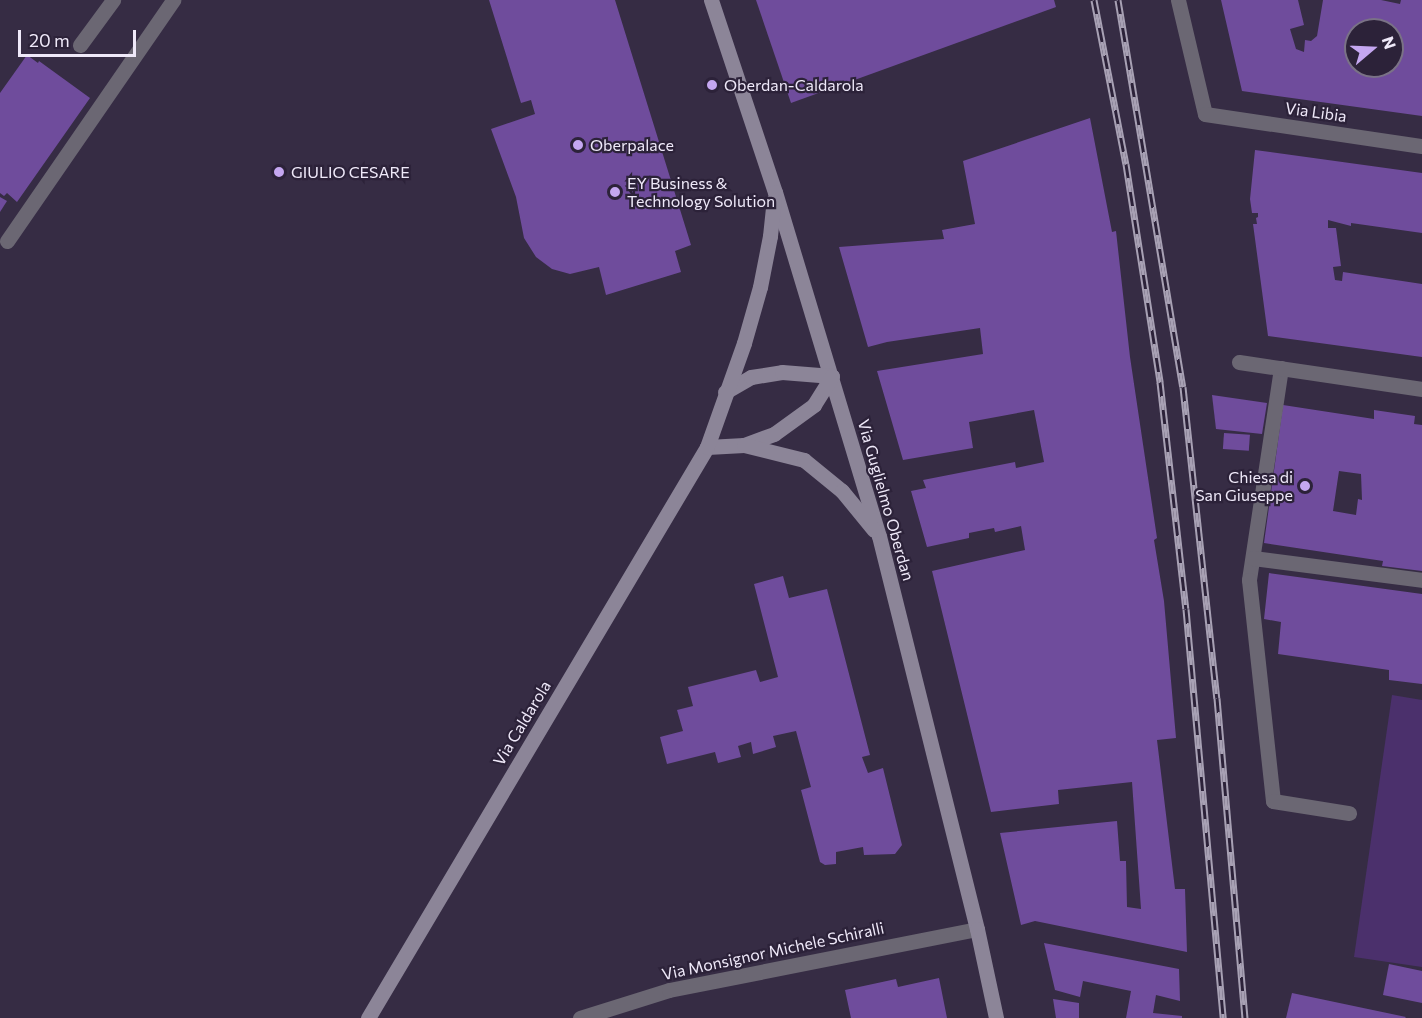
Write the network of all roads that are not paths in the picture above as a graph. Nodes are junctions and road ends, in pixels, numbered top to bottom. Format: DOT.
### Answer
graph roads {
  1 [pos="113,0"];
  2 [pos="173,0"];
  3 [pos="711,0"];
  4 [pos="1178,0"];
  5 [pos="80,45"];
  6 [pos="1422,146"];
  7 [pos="775,192"];
  8 [pos="7,241"];
  9 [pos="1239,362"];
  10 [pos="1281,368"];
  11 [pos="832,375"];
  12 [pos="1422,389"];
  13 [pos="725,392"];
  14 [pos="744,445"];
  15 [pos="707,447"];
  16 [pos="879,536"];
  17 [pos="1253,558"];
  18 [pos="1422,580"];
  19 [pos="1349,813"];
  20 [pos="977,929"];
  21 [pos="368,1018"];
  22 [pos="580,1018"];
  23 [pos="996,1018"];
  1 -- 5 [label="street"];
  2 -- 8 [label="street"];
  3 -- 7 [label="main road, Via Guglielmo Oberdan"];
  4 -- 6 [label="street, Via Libia"];
  7 -- 11 [label="main road, Via Guglielmo Oberdan"];
  7 -- 13 [label="main road, Via Caldarola"];
  9 -- 10 [label="street"];
  10 -- 12 [label="street"];
  10 -- 17 [label="street"];
  11 -- 13 [label="main road"];
  11 -- 14 [label="main road"];
  11 -- 16 [label="main road, Via Guglielmo Oberdan"];
  13 -- 15 [label="main road, Via Caldarola"];
  14 -- 15 [label="main road"];
  14 -- 16 [label="main road"];
  15 -- 21 [label="main road, Via Caldarola"];
  16 -- 20 [label="main road, Via Guglielmo Oberdan"];
  17 -- 18 [label="street"];
  17 -- 19 [label="street"];
  20 -- 22 [label="street, Via Monsignor Michele Schiralli"];
  20 -- 23 [label="main road, Via Guglielmo Oberdan"];
}
